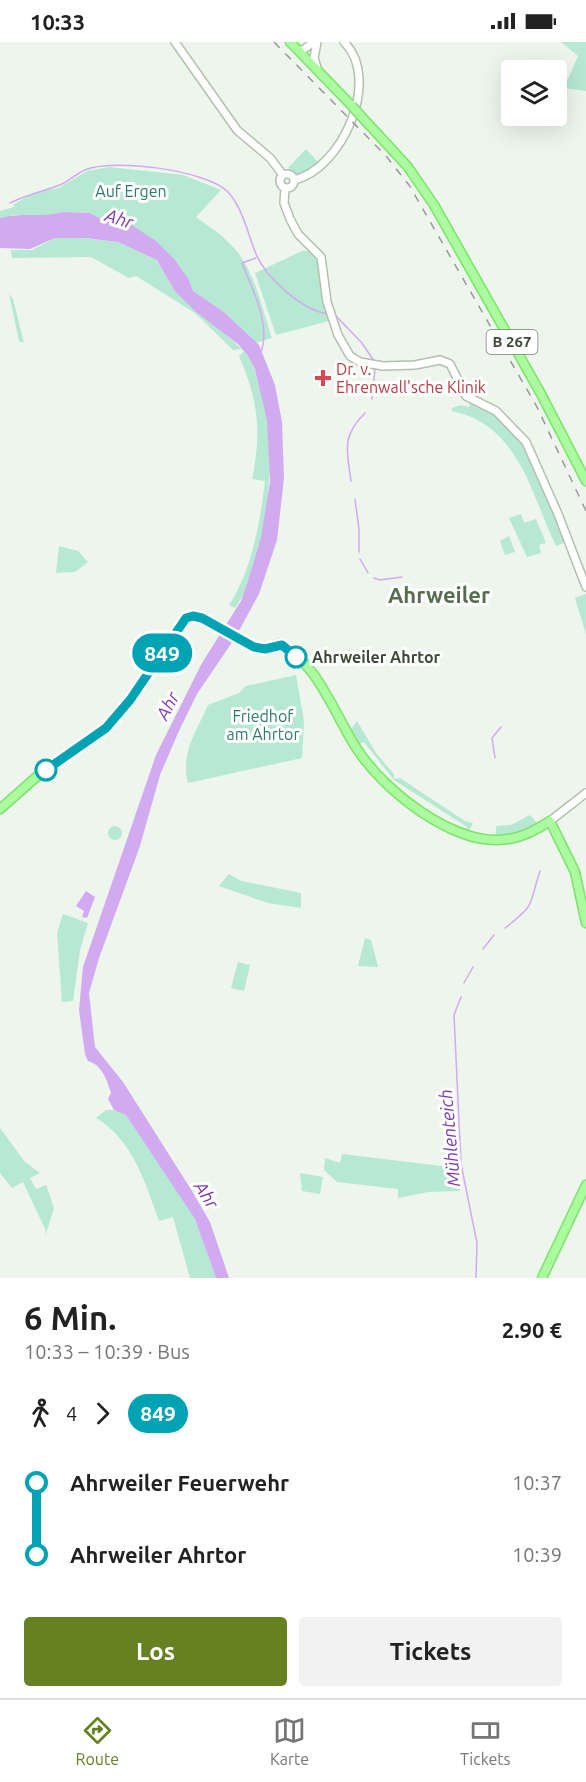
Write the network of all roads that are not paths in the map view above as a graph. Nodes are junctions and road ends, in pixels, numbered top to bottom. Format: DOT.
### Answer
graph roads {
  1 [pos="175,42"];
  2 [pos="290,42"];
  3 [pos="316,42"];
  4 [pos="344,42"];
  5 [pos="300,52"];
  6 [pos="318,71"];
  7 [pos="283,175"];
  8 [pos="294,180"];
  9 [pos="285,188"];
  10 [pos="586,481"];
  11 [pos="585,583"];
  12 [pos="586,793"];
  13 [pos="0,809"];
  14 [pos="550,821"];
  15 [pos="586,923"];
  16 [pos="586,1185"];
  17 [pos="542,1278"];
  1 -- 7 [label="street"];
  2 -- 5 [label="main road, B 267"];
  3 -- 5 [label="street"];
  3 -- 6 [label="street"];
  4 -- 8 [label="street"];
  5 -- 6 [label="main road, B 267"];
  6 -- 10 [label="main road, B 267, bridge"];
  7 -- 8 [label="street"];
  7 -- 9 [label="street"];
  8 -- 9 [label="street"];
  9 -- 11 [label="street"];
  12 -- 14 [label="street"];
  13 -- 14 [label="main road"];
  14 -- 15 [label="main road"];
  16 -- 17 [label="main road"];
}
